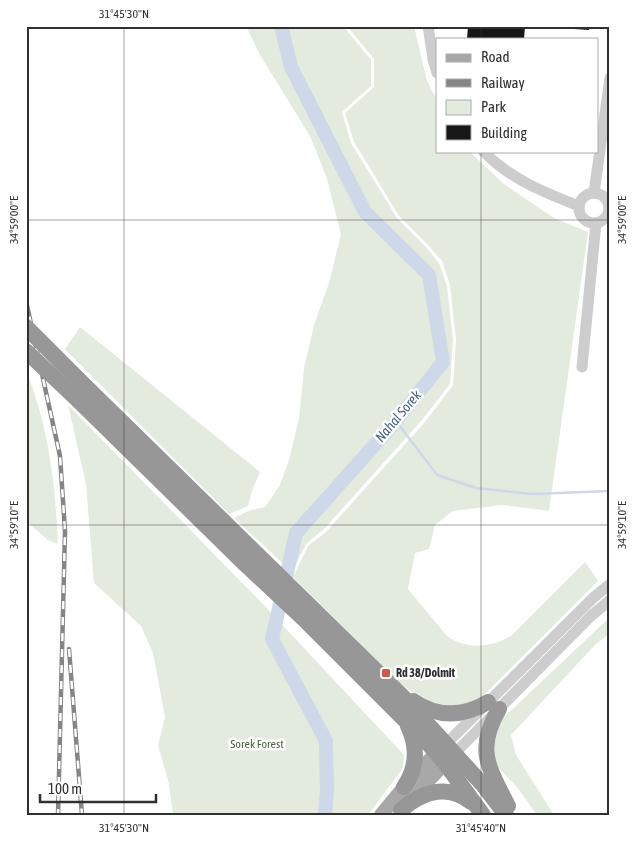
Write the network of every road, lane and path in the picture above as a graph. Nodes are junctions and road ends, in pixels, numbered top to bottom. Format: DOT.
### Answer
graph roads {
  1 [pos="428,26"];
  2 [pos="436,70"];
  3 [pos="610,78"];
  4 [pos="484,152"];
  5 [pos="594,193"];
  6 [pos="609,204"];
  7 [pos="579,206"];
  8 [pos="602,221"];
  9 [pos="26,327"];
  10 [pos="26,351"];
  11 [pos="582,367"];
  12 [pos="610,584"];
  13 [pos="610,600"];
  14 [pos="392,686"];
  15 [pos="493,705"];
  16 [pos="401,716"];
  17 [pos="445,754"];
  18 [pos="404,787"];
  19 [pos="399,812"];
  20 [pos="482,814"];
  21 [pos="381,815"];
  22 [pos="506,815"];
  23 [pos="513,815"];
  1 -- 2 [label="street"];
  3 -- 5 [label="street"];
  4 -- 7 [label="street"];
  5 -- 6 [label="street"];
  5 -- 7 [label="street"];
  6 -- 8 [label="street"];
  7 -- 8 [label="street"];
  8 -- 11 [label="street"];
  9 -- 14 [label="highway, bridge"];
  10 -- 16 [label="highway, bridge"];
  12 -- 15 [label="street"];
  13 -- 15 [label="street"];
  14 -- 15 [label="highway"];
  14 -- 17 [label="highway"];
  15 -- 17 [label="street"];
  15 -- 23 [label="highway"];
  16 -- 17 [label="highway"];
  16 -- 18 [label="highway"];
  17 -- 18 [label="main road"];
  17 -- 19 [label="main road"];
  17 -- 20 [label="highway"];
  17 -- 22 [label="highway"];
  18 -- 21 [label="main road"];
  19 -- 20 [label="highway"];
}
